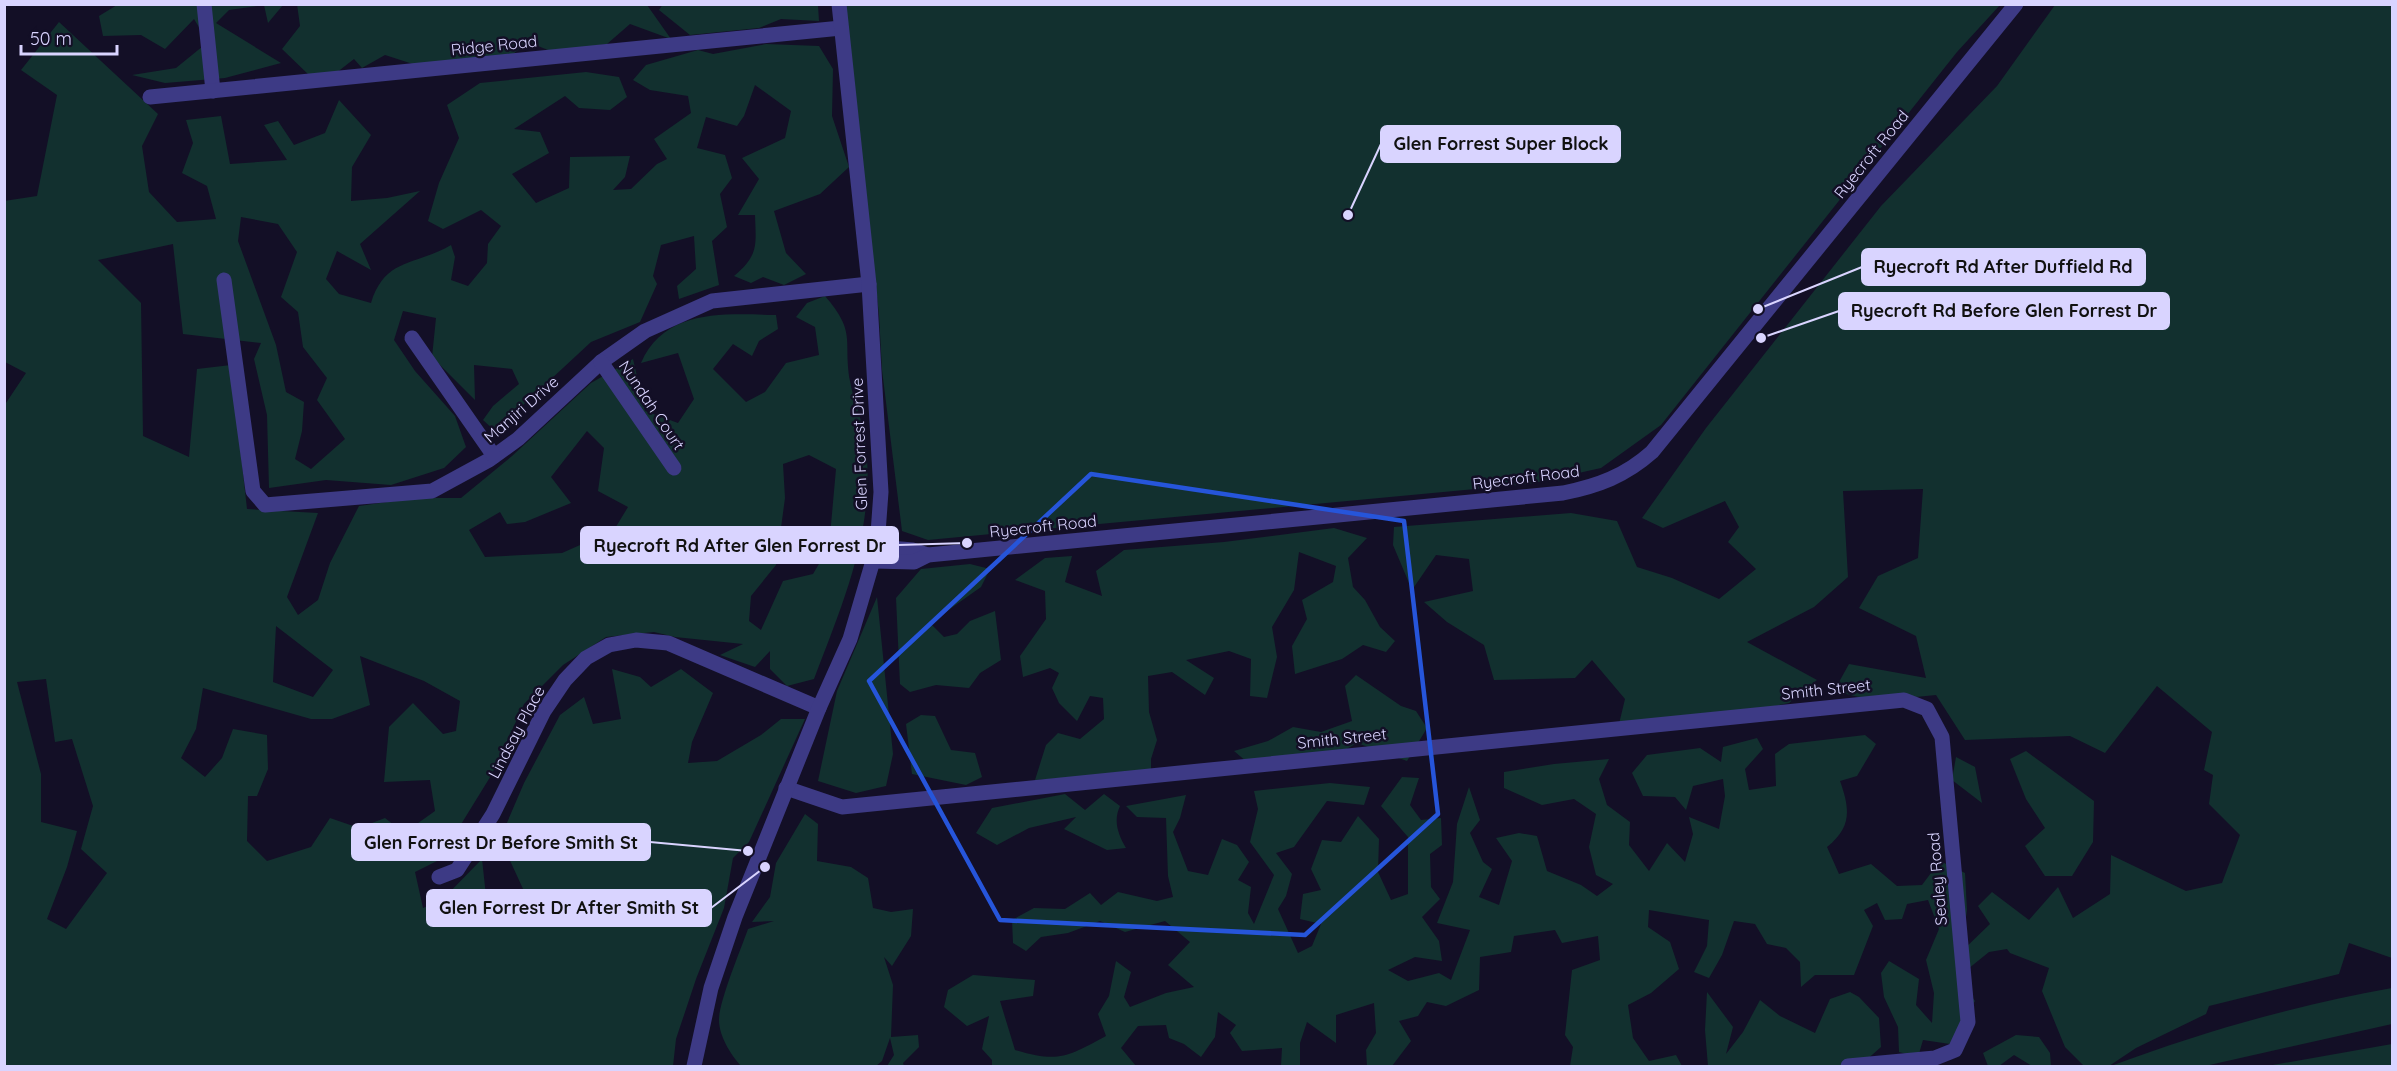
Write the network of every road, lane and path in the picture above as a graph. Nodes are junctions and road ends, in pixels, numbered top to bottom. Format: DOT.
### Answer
graph roads {
  1 [pos="204,4"];
  2 [pos="839,4"];
  3 [pos="2016,4"];
  4 [pos="841,28"];
  5 [pos="213,91"];
  6 [pos="150,97"];
  7 [pos="225,280"];
  8 [pos="869,284"];
  9 [pos="412,338"];
  10 [pos="601,362"];
  11 [pos="494,456"];
  12 [pos="674,468"];
  13 [pos="876,554"];
  14 [pos="1904,700"];
  15 [pos="819,708"];
  16 [pos="786,788"];
  17 [pos="438,877"];
  18 [pos="694,1066"];
  19 [pos="1848,1066"];
  1 -- 5 [label="street"];
  2 -- 4 [label="street, Glen Forrest Drive"];
  3 -- 13 [label="street, Ryecroft Road"];
  4 -- 5 [label="street, Ridge Road"];
  4 -- 8 [label="street, Glen Forrest Drive"];
  5 -- 6 [label="street, Ridge Road"];
  7 -- 11 [label="street, Manjiri Drive"];
  8 -- 10 [label="street, Manjiri Drive"];
  8 -- 13 [label="street, Glen Forrest Drive"];
  9 -- 11 [label="street"];
  10 -- 11 [label="street, Manjiri Drive"];
  10 -- 12 [label="street, Nundah Court"];
  13 -- 15 [label="street, Glen Forrest Drive"];
  14 -- 16 [label="street, Smith Street"];
  14 -- 19 [label="street, Sealey Road"];
  15 -- 16 [label="street, Glen Forrest Drive"];
  15 -- 17 [label="street, Lindsay Place"];
  16 -- 18 [label="street, Glen Forrest Drive"];
}
